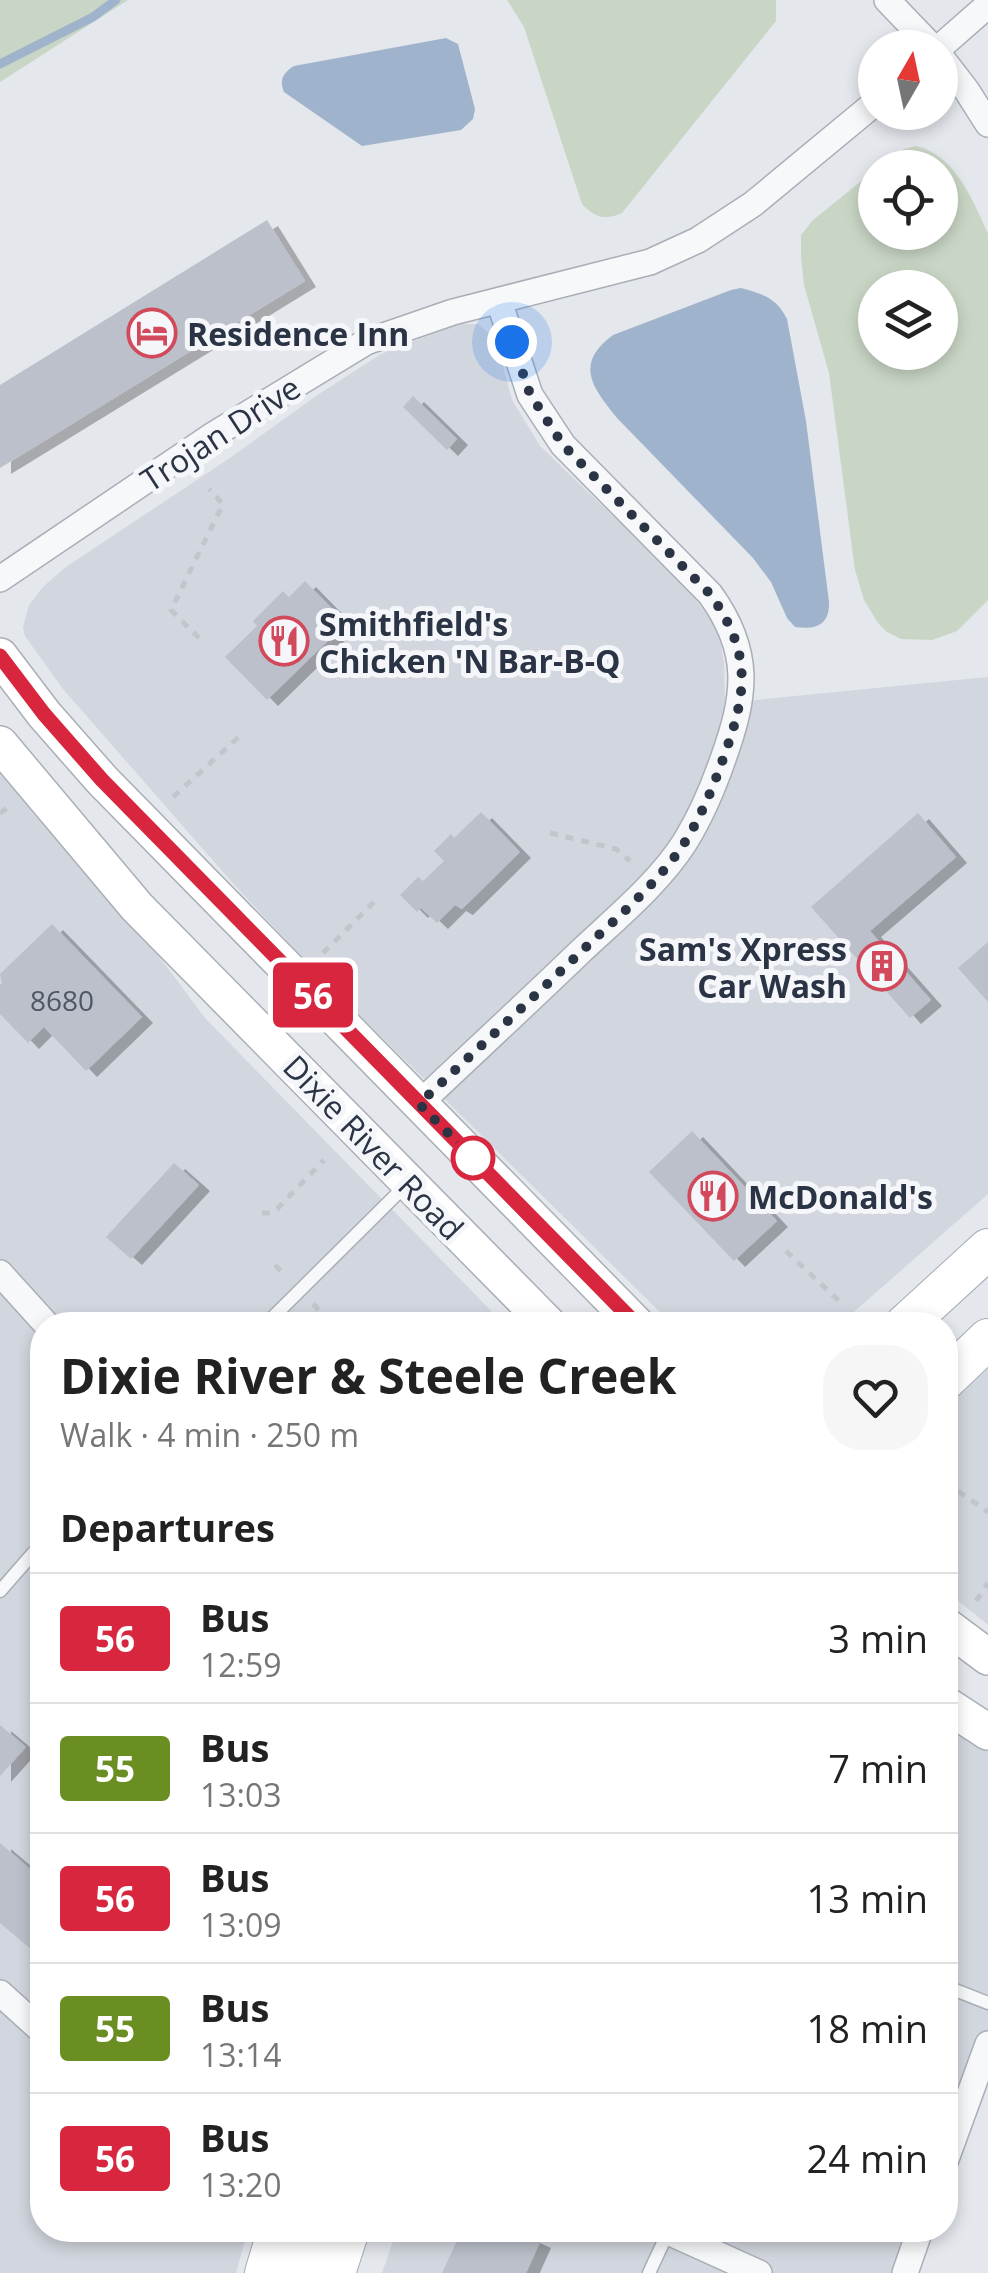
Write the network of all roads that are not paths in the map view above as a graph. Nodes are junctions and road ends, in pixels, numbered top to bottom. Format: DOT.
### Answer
graph roads {
  1 [pos="888,0"];
  2 [pos="988,5"];
  3 [pos="918,30"];
  4 [pos="958,30"];
  5 [pos="958,79"];
  6 [pos="858,117"];
  7 [pos="988,124"];
  8 [pos="500,301"];
  9 [pos="0,579"];
  10 [pos="0,656"];
  11 [pos="0,744"];
  12 [pos="419,1104"];
  13 [pos="408,1183"];
  14 [pos="988,1250"];
  15 [pos="0,1274"];
  16 [pos="34,1312"];
  17 [pos="278,1312"];
  18 [pos="535,1312"];
  19 [pos="624,1312"];
  20 [pos="919,1312"];
  21 [pos="988,1339"];
  22 [pos="958,1368"];
  23 [pos="30,1557"];
  24 [pos="0,1592"];
  25 [pos="958,1635"];
  26 [pos="988,1657"];
  27 [pos="958,1712"];
  28 [pos="988,1732"];
  29 [pos="958,1991"];
  30 [pos="0,1993"];
  31 [pos="988,2003"];
  32 [pos="30,2020"];
  33 [pos="988,2044"];
  34 [pos="958,2126"];
  35 [pos="274,2242"];
  36 [pos="310,2242"];
  37 [pos="345,2242"];
  38 [pos="662,2242"];
  39 [pos="691,2242"];
  40 [pos="916,2242"];
  41 [pos="265,2273"];
  42 [pos="301,2273"];
  43 [pos="335,2273"];
  44 [pos="649,2273"];
  45 [pos="759,2273"];
  46 [pos="904,2273"];
  1 -- 3 [label="street"];
  2 -- 4 [label="street"];
  5 -- 7 [label="street"];
  6 -- 8 [label="street, Trojan Drive"];
  8 -- 9 [label="street, Trojan Drive"];
  8 -- 12 [label="street"];
  10 -- 12 [label="street, Dixie River Road"];
  11 -- 13 [label="street, Dixie River Road"];
  12 -- 19 [label="street, Dixie River Road"];
  13 -- 17 [label="lane"];
  13 -- 18 [label="street, Dixie River Road"];
  14 -- 20 [label="main road"];
  15 -- 16 [label="street"];
  21 -- 22 [label="main road"];
  23 -- 24 [label="lane"];
  25 -- 26 [label="street"];
  27 -- 28 [label="street"];
  29 -- 31 [label="lane"];
  30 -- 32 [label="street"];
  33 -- 34 [label="street"];
  35 -- 41 [label="main road"];
  36 -- 42 [label="main road"];
  37 -- 43 [label="main road"];
  38 -- 44 [label="lane"];
  39 -- 45 [label="street"];
  40 -- 46 [label="street"];
}
